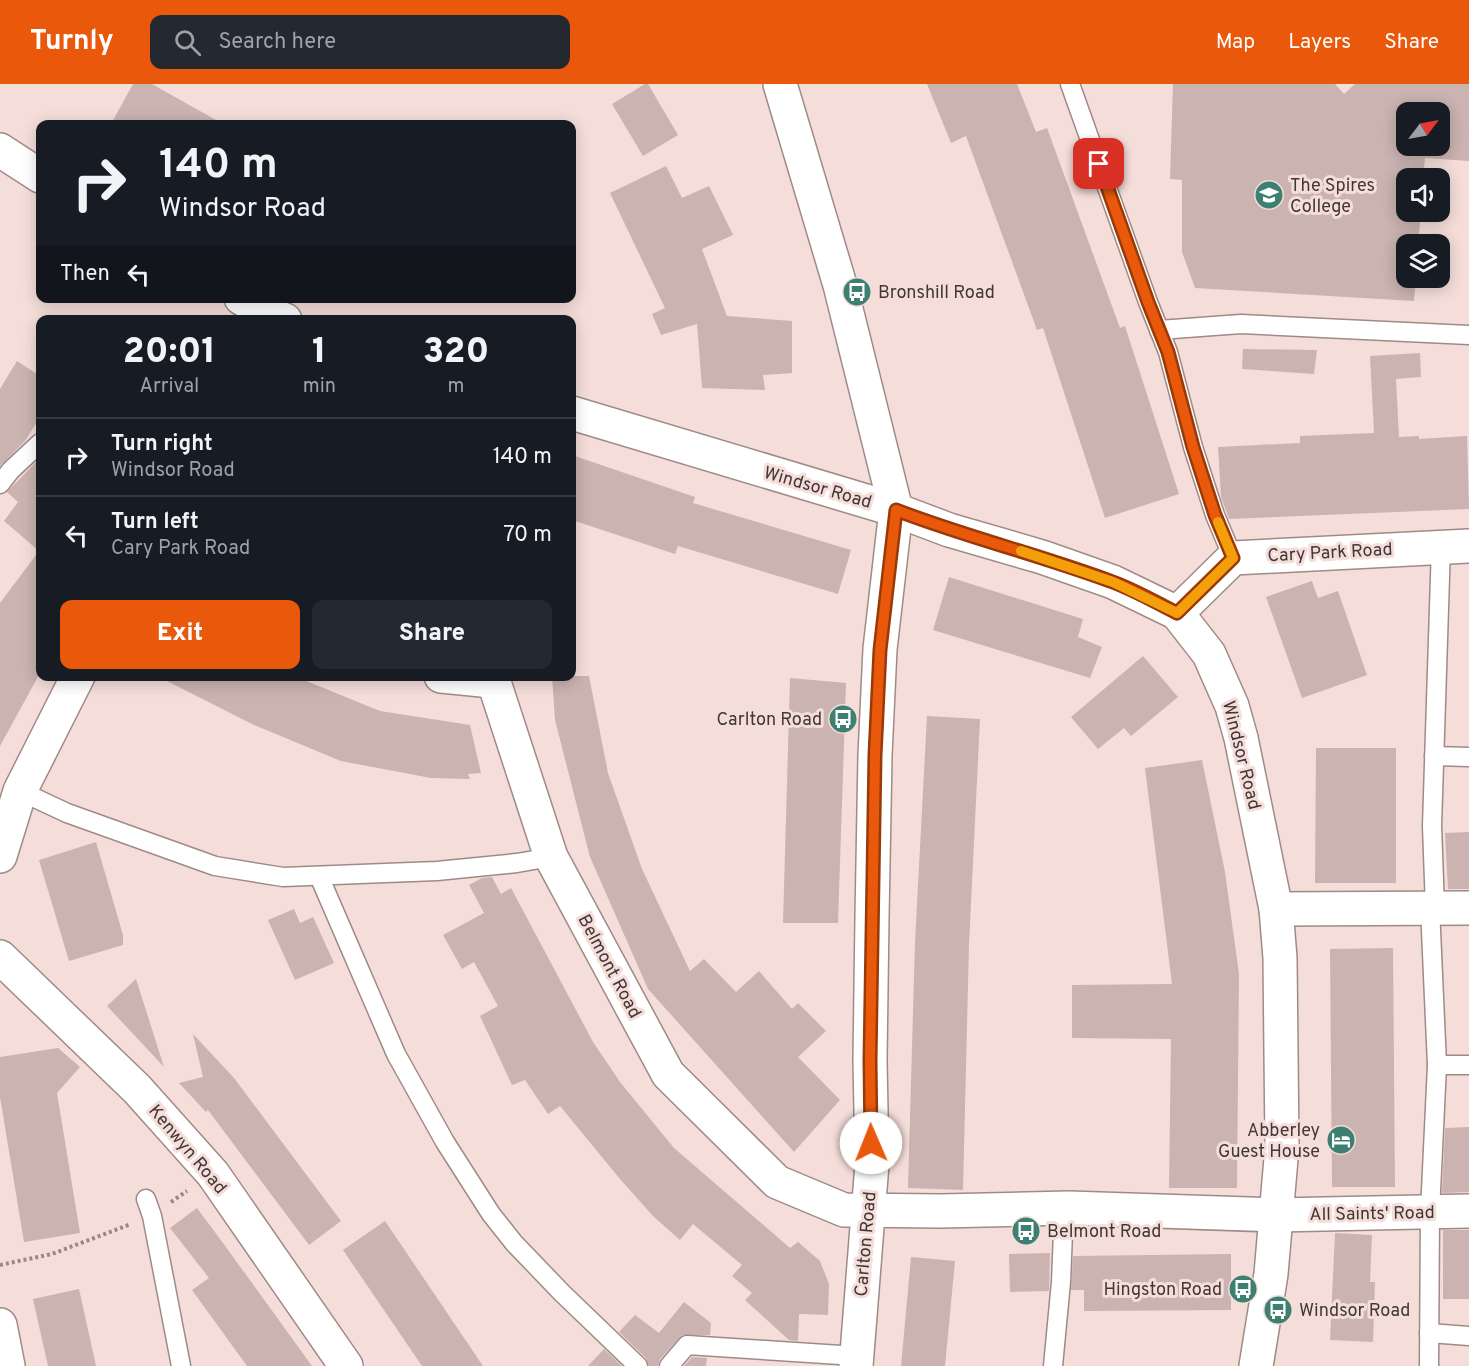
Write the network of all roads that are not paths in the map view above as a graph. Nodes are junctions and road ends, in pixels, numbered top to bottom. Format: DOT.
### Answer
graph roads {
  1 [pos="780,84"];
  2 [pos="1070,84"];
  3 [pos="0,150"];
  4 [pos="36,173"];
  5 [pos="249,303"];
  6 [pos="272,315"];
  7 [pos="1159,330"];
  8 [pos="1469,335"];
  9 [pos="576,414"];
  10 [pos="36,447"];
  11 [pos="0,484"];
  12 [pos="896,510"];
  13 [pos="1455,546"];
  14 [pos="1233,558"];
  15 [pos="1177,613"];
  16 [pos="75,681"];
  17 [pos="493,681"];
  18 [pos="1434,756"];
  19 [pos="1469,757"];
  20 [pos="20,791"];
  21 [pos="0,856"];
  22 [pos="551,856"];
  23 [pos="319,876"];
  24 [pos="1433,908"];
  25 [pos="1469,908"];
  26 [pos="1276,909"];
  27 [pos="0,957"];
  28 [pos="1437,1065"];
  29 [pos="1469,1065"];
  30 [pos="149,1207"];
  31 [pos="1064,1208"];
  32 [pos="868,1210"];
  33 [pos="1469,1211"];
  34 [pos="1430,1212"];
  35 [pos="1276,1215"];
  36 [pos="0,1325"];
  37 [pos="1429,1333"];
  38 [pos="1469,1336"];
  39 [pos="856,1361"];
  40 [pos="8,1366"];
  41 [pos="181,1366"];
  42 [pos="346,1366"];
  43 [pos="638,1366"];
  44 [pos="669,1366"];
  45 [pos="1053,1366"];
  46 [pos="1256,1366"];
  47 [pos="1430,1366"];
  1 -- 12 [label="street"];
  2 -- 7 [label="lane"];
  3 -- 4 [label="street"];
  5 -- 6 [label="street"];
  7 -- 8 [label="lane"];
  7 -- 14 [label="lane"];
  9 -- 12 [label="street, Windsor Road"];
  10 -- 11 [label="lane"];
  12 -- 15 [label="street, Windsor Road"];
  12 -- 32 [label="street, Carlton Road"];
  13 -- 14 [label="street, Cary Park Road"];
  13 -- 18 [label="lane"];
  14 -- 15 [label="street"];
  15 -- 26 [label="street, Windsor Road"];
  16 -- 20 [label="street"];
  17 -- 22 [label="street, Belmont Road"];
  18 -- 19 [label="lane"];
  18 -- 24 [label="lane"];
  20 -- 21 [label="street"];
  20 -- 23 [label="lane"];
  22 -- 23 [label="lane"];
  22 -- 32 [label="street, Belmont Road"];
  23 -- 43 [label="lane"];
  24 -- 25 [label="street"];
  24 -- 26 [label="street"];
  24 -- 28 [label="lane"];
  26 -- 35 [label="street, Windsor Road"];
  27 -- 42 [label="street, Kenwyn Road"];
  28 -- 29 [label="lane"];
  28 -- 34 [label="lane"];
  30 -- 41 [label="lane"];
  31 -- 32 [label="street, Belmont Road"];
  31 -- 35 [label="street, Belmont Road"];
  31 -- 45 [label="lane"];
  32 -- 39 [label="street, Carlton Road"];
  33 -- 34 [label="street, All Saints' Road"];
  34 -- 35 [label="street, All Saints' Road"];
  34 -- 37 [label="lane"];
  35 -- 46 [label="street, Windsor Road"];
  36 -- 40 [label="street"];
  37 -- 38 [label="lane"];
  37 -- 47 [label="lane"];
  39 -- 44 [label="lane"];
}
